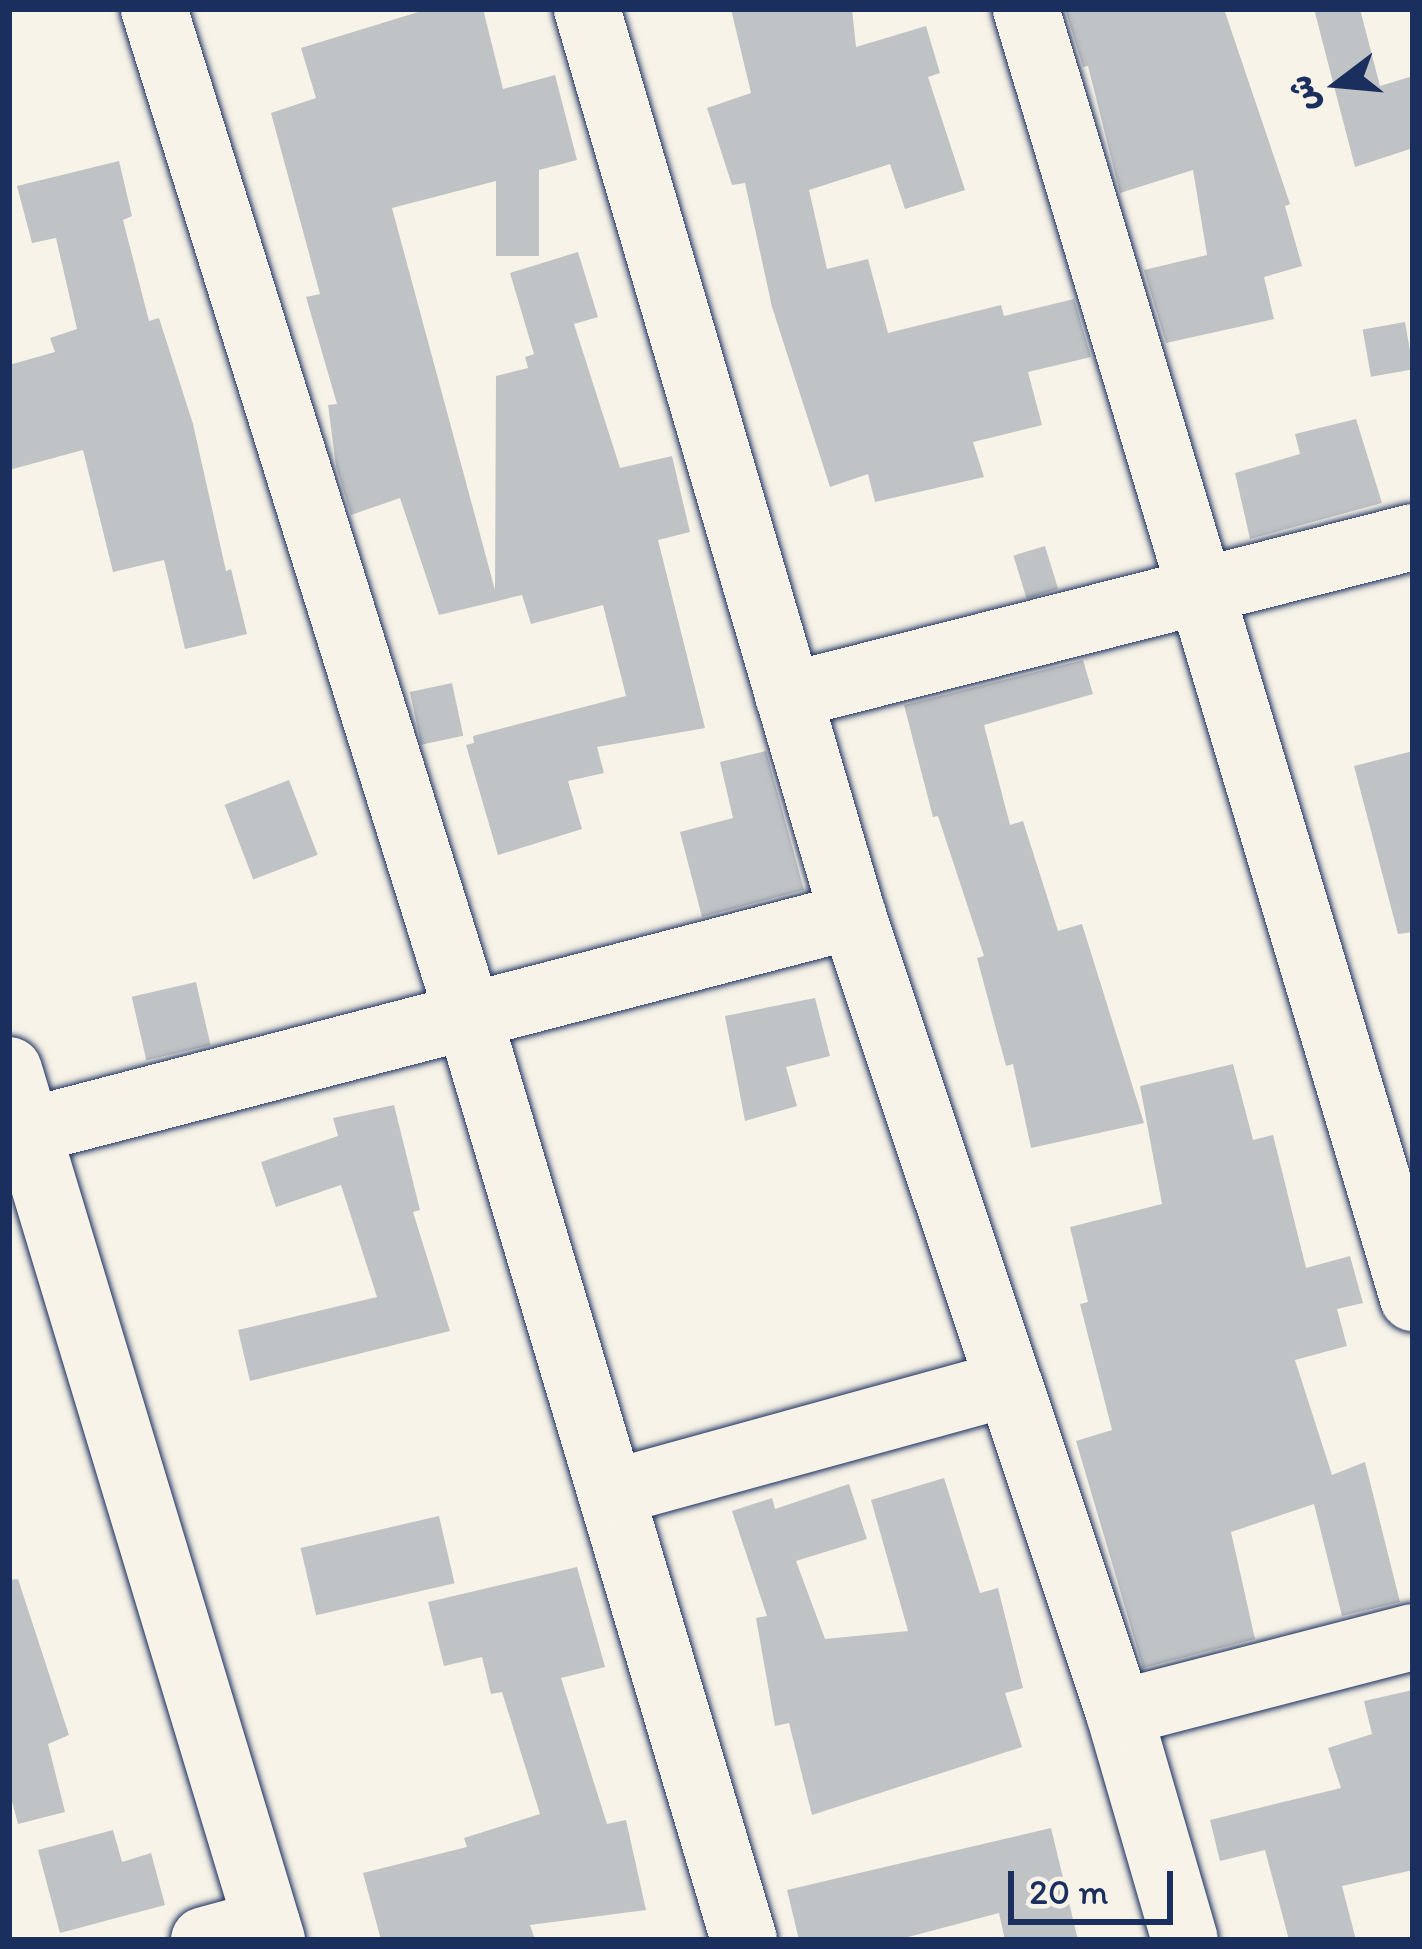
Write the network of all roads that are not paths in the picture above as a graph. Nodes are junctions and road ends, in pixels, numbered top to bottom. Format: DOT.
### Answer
graph roads {
  1 [pos="154,9"];
  2 [pos="587,9"];
  3 [pos="1026,9"];
  4 [pos="1413,537"];
  5 [pos="1199,592"];
  6 [pos="788,696"];
  7 [pos="853,916"];
  8 [pos="469,1018"];
  9 [pos="9,1070"];
  10 [pos="28,1131"];
  11 [pos="1413,1298"];
  12 [pos="1008,1384"];
  13 [pos="611,1493"];
  14 [pos="1413,1637"];
  15 [pos="1120,1713"];
  16 [pos="269,1931"];
  17 [pos="204,1940"];
  18 [pos="744,1940"];
  19 [pos="1185,1940"];
  1 -- 8 [label="street"];
  2 -- 6 [label="street"];
  3 -- 5 [label="street"];
  4 -- 5 [label="street"];
  5 -- 6 [label="street"];
  5 -- 11 [label="street"];
  6 -- 7 [label="street"];
  7 -- 8 [label="street"];
  7 -- 12 [label="street"];
  8 -- 10 [label="street"];
  8 -- 13 [label="street"];
  9 -- 10 [label="street"];
  10 -- 16 [label="street"];
  12 -- 13 [label="street"];
  12 -- 15 [label="street"];
  13 -- 18 [label="street"];
  14 -- 15 [label="street"];
  15 -- 19 [label="street"];
  16 -- 17 [label="street"];
}
